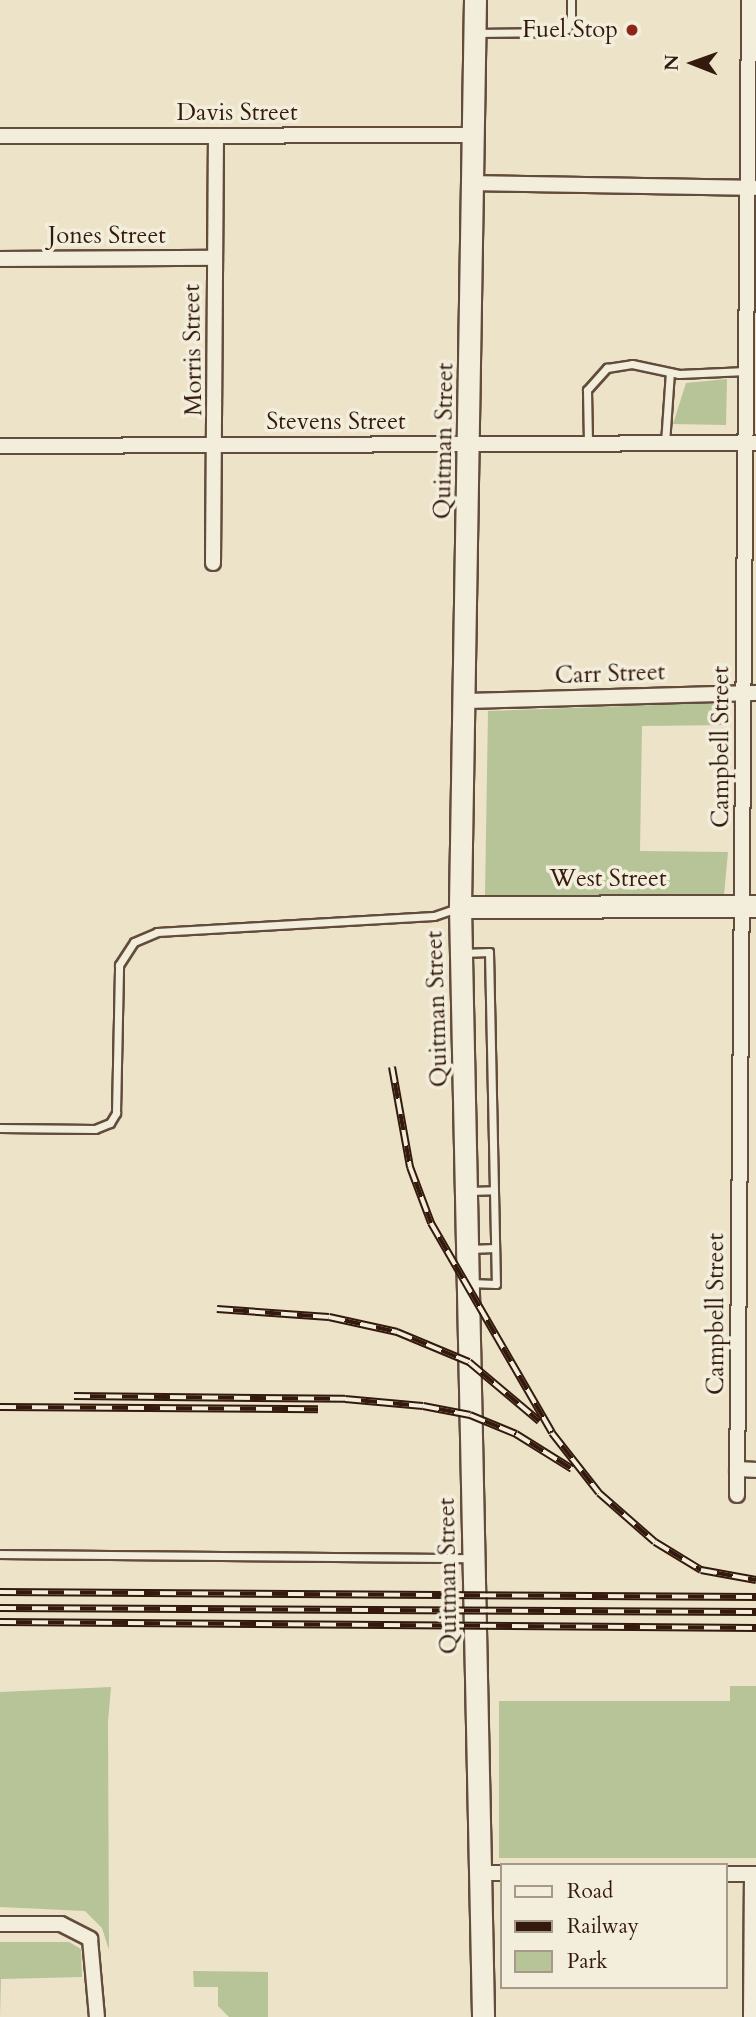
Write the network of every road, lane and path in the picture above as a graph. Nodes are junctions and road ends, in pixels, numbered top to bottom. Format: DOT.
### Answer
graph roads {
  1 [pos="475,0"];
  2 [pos="571,0"];
  3 [pos="749,0"];
  4 [pos="474,33"];
  5 [pos="0,135"];
  6 [pos="473,135"];
  7 [pos="216,136"];
  8 [pos="474,183"];
  9 [pos="752,188"];
  10 [pos="215,258"];
  11 [pos="0,259"];
  12 [pos="746,371"];
  13 [pos="670,372"];
  14 [pos="588,442"];
  15 [pos="666,443"];
  16 [pos="751,444"];
  17 [pos="217,445"];
  18 [pos="470,445"];
  19 [pos="0,446"];
  20 [pos="214,563"];
  21 [pos="750,693"];
  22 [pos="465,701"];
  23 [pos="749,906"];
  24 [pos="460,907"];
  25 [pos="462,953"];
  26 [pos="740,1119"];
  27 [pos="756,1119"];
  28 [pos="0,1128"];
  29 [pos="468,1191"];
  30 [pos="494,1191"];
  31 [pos="495,1248"];
  32 [pos="468,1249"];
  33 [pos="469,1283"];
  34 [pos="737,1469"];
  35 [pos="756,1470"];
  36 [pos="737,1495"];
  37 [pos="0,1554"];
  38 [pos="474,1558"];
  39 [pos="500,1873"];
  40 [pos="480,1874"];
  41 [pos="728,1874"];
  42 [pos="754,1874"];
  43 [pos="0,1924"];
  44 [pos="97,2017"];
  45 [pos="483,2017"];
  46 [pos="751,2017"];
  1 -- 4 [label="main road, Quitman Street"];
  2 -- 4 [label="lane"];
  3 -- 9 [label="street, Campbell Street"];
  4 -- 6 [label="main road, Quitman Street"];
  5 -- 7 [label="street, Davis Street"];
  6 -- 7 [label="street, Davis Street"];
  6 -- 8 [label="main road, Quitman Street"];
  7 -- 10 [label="street, Morris Street"];
  8 -- 9 [label="street"];
  8 -- 18 [label="main road, Quitman Street"];
  9 -- 12 [label="street, Campbell Street"];
  10 -- 11 [label="street, Jones Street"];
  10 -- 17 [label="street, Morris Street"];
  12 -- 13 [label="lane"];
  12 -- 16 [label="street, Campbell Street"];
  13 -- 14 [label="lane"];
  13 -- 15 [label="lane"];
  14 -- 15 [label="street, Stevens Street"];
  14 -- 18 [label="street, Stevens Street"];
  15 -- 16 [label="street, Stevens Street"];
  16 -- 21 [label="street, Campbell Street"];
  17 -- 18 [label="street, Stevens Street"];
  17 -- 19 [label="street, Stevens Street"];
  17 -- 20 [label="street, Morris Street"];
  18 -- 22 [label="main road, Quitman Street"];
  21 -- 22 [label="street, Carr Street"];
  21 -- 23 [label="street, Campbell Street"];
  22 -- 24 [label="main road, Quitman Street"];
  23 -- 24 [label="main road, West Street"];
  23 -- 26 [label="street, Campbell Street"];
  24 -- 25 [label="main road, Quitman Street"];
  24 -- 28 [label="lane"];
  25 -- 29 [label="main road, Quitman Street"];
  25 -- 30 [label="lane"];
  26 -- 27 [label="street"];
  26 -- 34 [label="street, Campbell Street"];
  29 -- 30 [label="lane"];
  29 -- 32 [label="main road, Quitman Street"];
  30 -- 31 [label="lane"];
  31 -- 32 [label="lane"];
  31 -- 33 [label="lane"];
  32 -- 33 [label="main road, Quitman Street"];
  33 -- 38 [label="main road, Quitman Street"];
  34 -- 35 [label="street"];
  34 -- 36 [label="street, Campbell Street"];
  37 -- 38 [label="lane"];
  38 -- 40 [label="main road, Quitman Street"];
  39 -- 40 [label="street"];
  40 -- 45 [label="main road, Quitman Street"];
  41 -- 42 [label="street"];
  42 -- 46 [label="street"];
  43 -- 44 [label="street"];
}
